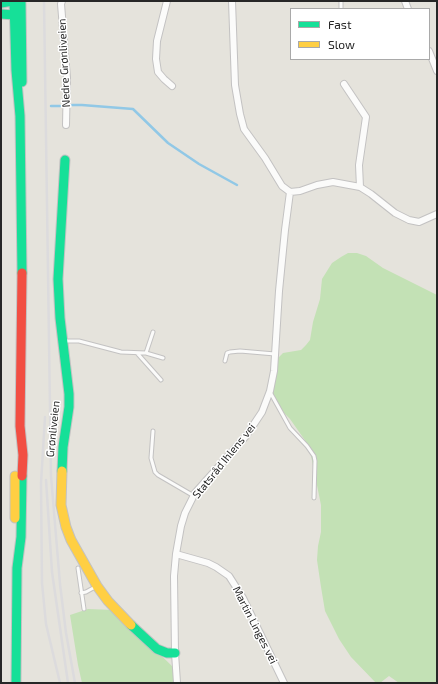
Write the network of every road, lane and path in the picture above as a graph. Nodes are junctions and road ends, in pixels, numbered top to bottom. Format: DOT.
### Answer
graph roads {
  1 [pos="13,1"];
  2 [pos="62,1"];
  3 [pos="167,1"];
  4 [pos="232,1"];
  5 [pos="1,3"];
  6 [pos="21,5"];
  7 [pos="1,14"];
  8 [pos="14,16"];
  9 [pos="430,54"];
  10 [pos="437,71"];
  11 [pos="344,84"];
  12 [pos="172,86"];
  13 [pos="20,116"];
  14 [pos="66,125"];
  15 [pos="65,160"];
  16 [pos="360,187"];
  17 [pos="290,192"];
  18 [pos="437,214"];
  19 [pos="153,332"];
  20 [pos="62,341"];
  21 [pos="137,353"];
  22 [pos="146,353"];
  23 [pos="275,354"];
  24 [pos="163,358"];
  25 [pos="225,361"];
  26 [pos="161,380"];
  27 [pos="270,391"];
  28 [pos="153,431"];
  29 [pos="194,496"];
  30 [pos="314,498"];
  31 [pos="176,554"];
  32 [pos="78,568"];
  33 [pos="97,586"];
  34 [pos="82,593"];
  35 [pos="84,609"];
  36 [pos="175,653"];
  37 [pos="16,682"];
  38 [pos="177,683"];
  39 [pos="284,683"];
  1 -- 5 [label="main road"];
  1 -- 6 [label="main road"];
  1 -- 8 [label="main road"];
  2 -- 14 [label="street, Nedre Grønliveien"];
  3 -- 12 [label="street"];
  4 -- 17 [label="street"];
  6 -- 8 [label="main road"];
  6 -- 13 [label="main road"];
  7 -- 8 [label="main road"];
  8 -- 13 [label="main road"];
  9 -- 10 [label="street"];
  11 -- 16 [label="street"];
  13 -- 37 [label="main road"];
  15 -- 20 [label="main road, Grønliveien"];
  16 -- 17 [label="street"];
  16 -- 18 [label="street"];
  17 -- 23 [label="street, Statsråd Ihlens vei"];
  19 -- 22 [label="lane"];
  20 -- 21 [label="lane"];
  20 -- 33 [label="main road, Grønliveien"];
  21 -- 22 [label="lane"];
  21 -- 26 [label="lane"];
  22 -- 24 [label="lane"];
  23 -- 25 [label="lane"];
  23 -- 27 [label="street, Statsråd Ihlens vei"];
  27 -- 29 [label="street, Statsråd Ihlens vei"];
  27 -- 30 [label="lane"];
  28 -- 29 [label="lane"];
  29 -- 31 [label="street, Statsråd Ihlens vei"];
  31 -- 36 [label="street, Statsråd Ihlens vei"];
  31 -- 39 [label="street, Martin Linges vei"];
  32 -- 34 [label="lane"];
  33 -- 34 [label="lane"];
  33 -- 36 [label="main road, Grønliveien"];
  34 -- 35 [label="lane"];
  36 -- 38 [label="street, Statsråd Ihlens vei"];
}
